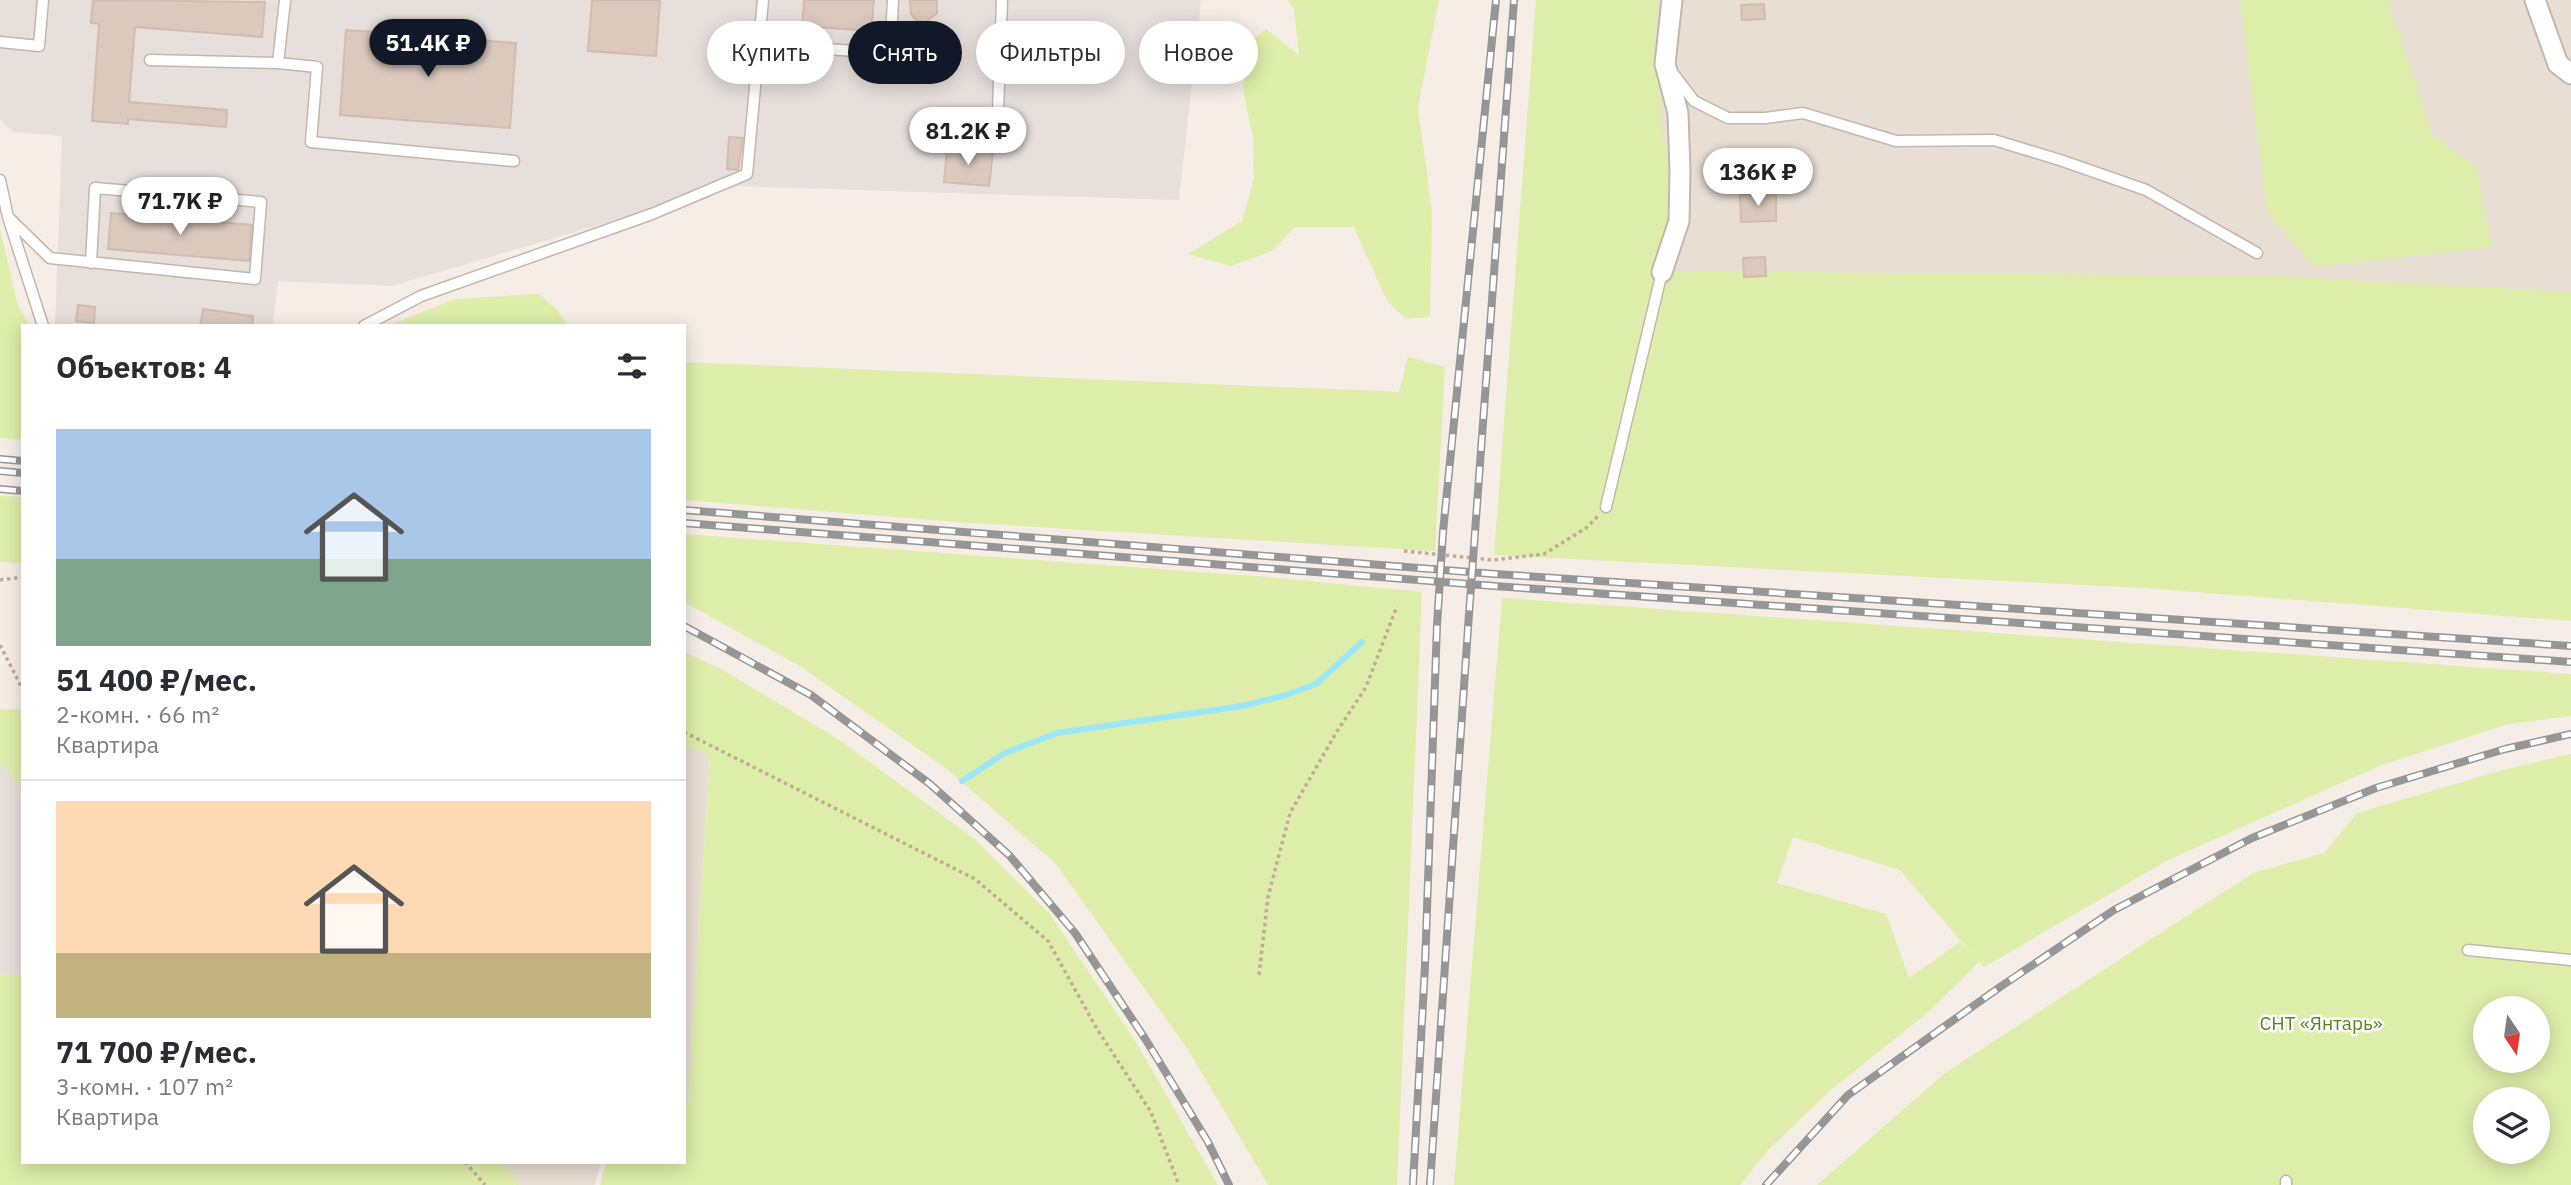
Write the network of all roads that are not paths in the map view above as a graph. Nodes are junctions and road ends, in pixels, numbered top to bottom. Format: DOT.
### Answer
graph roads {
  1 [pos="43,0"];
  2 [pos="285,0"];
  3 [pos="763,0"];
  4 [pos="893,0"];
  5 [pos="1002,0"];
  6 [pos="1672,0"];
  7 [pos="2535,0"];
  8 [pos="761,21"];
  9 [pos="0,43"];
  10 [pos="834,50"];
  11 [pos="150,60"];
  12 [pos="278,63"];
  13 [pos="1665,64"];
  14 [pos="2571,74"];
  15 [pos="755,84"];
  16 [pos="999,112"];
  17 [pos="514,161"];
  18 [pos="0,180"];
  19 [pos="8,217"];
  20 [pos="2257,253"];
  21 [pos="91,263"];
  22 [pos="1662,272"];
  23 [pos="42,324"];
  24 [pos="369,324"];
  25 [pos="1606,507"];
  26 [pos="2468,950"];
  27 [pos="2571,960"];
  1 -- 9 [label="lane"];
  2 -- 12 [label="lane"];
  3 -- 8 [label="lane"];
  4 -- 10 [label="lane"];
  5 -- 16 [label="lane"];
  6 -- 13 [label="street"];
  7 -- 14 [label="street"];
  11 -- 12 [label="lane"];
  12 -- 17 [label="lane"];
  13 -- 20 [label="lane"];
  13 -- 22 [label="street"];
  15 -- 24 [label="lane"];
  18 -- 19 [label="lane"];
  19 -- 21 [label="lane"];
  19 -- 23 [label="lane"];
  21 -- 21 [label="lane"];
  22 -- 25 [label="lane"];
  26 -- 27 [label="lane"];
}
